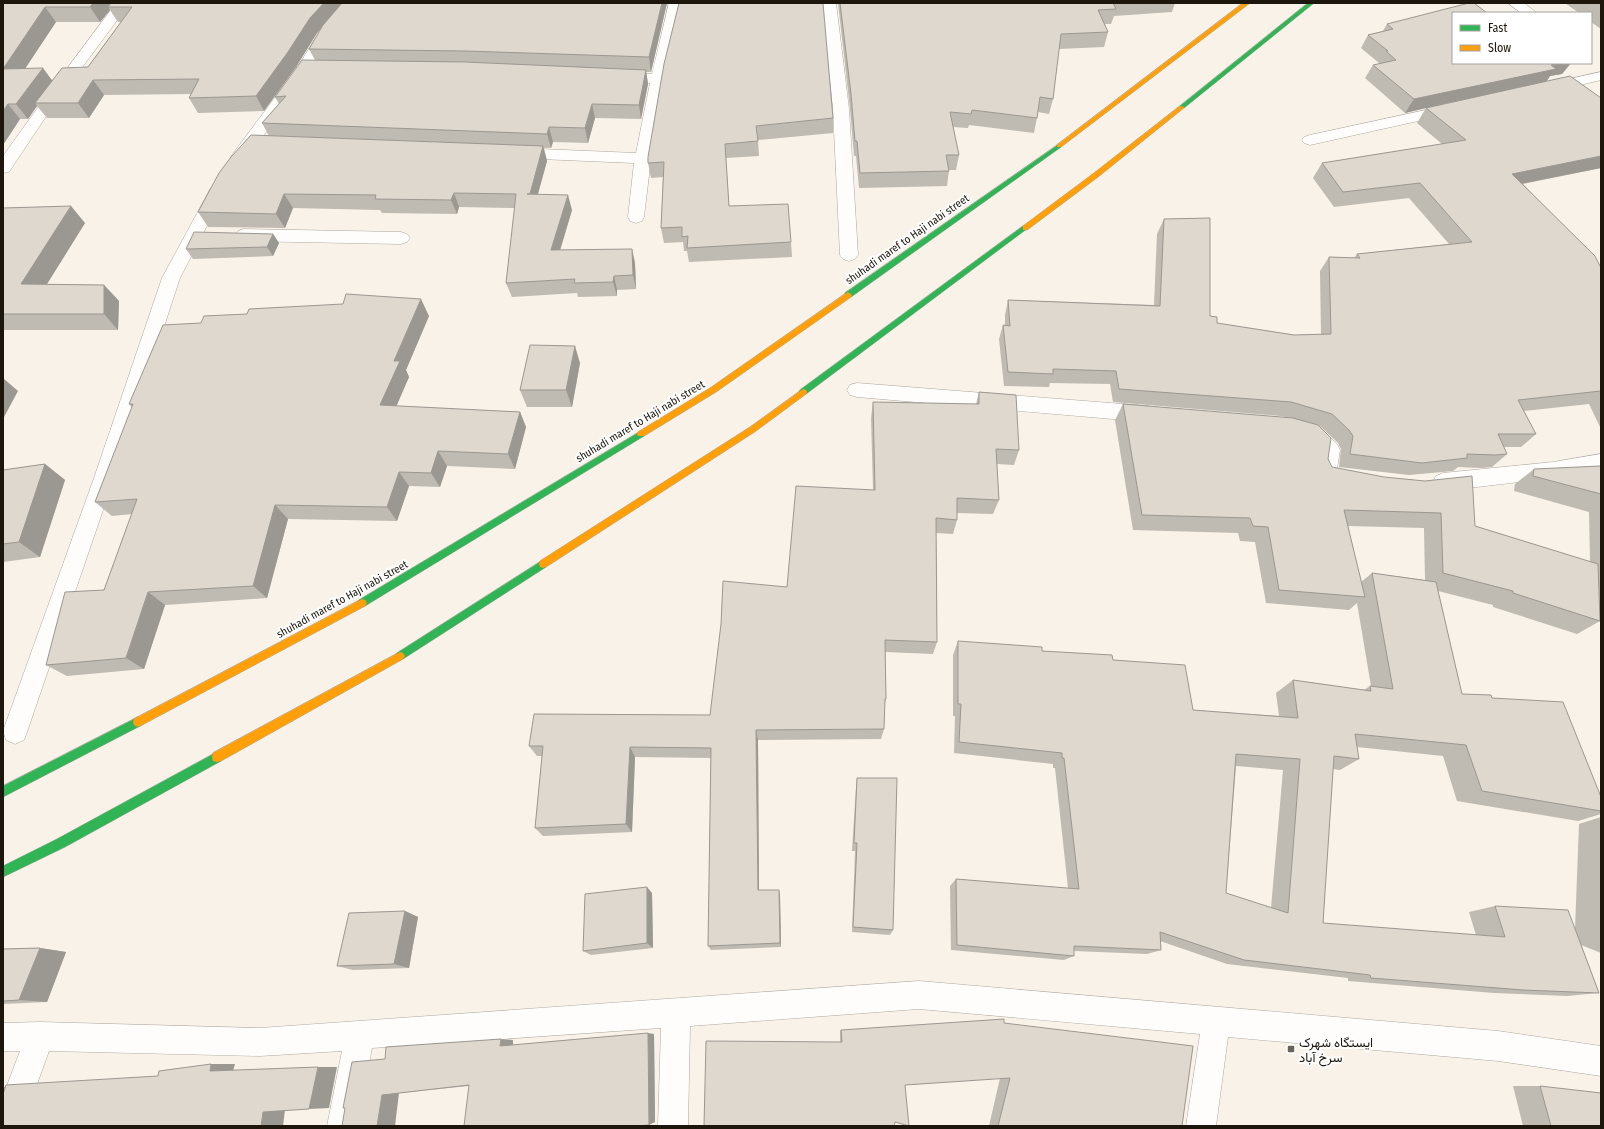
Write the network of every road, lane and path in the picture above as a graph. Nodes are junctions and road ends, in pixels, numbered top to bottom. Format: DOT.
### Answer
graph roads {
  1 [pos="123,3"];
  2 [pos="352,3"];
  3 [pos="676,3"];
  4 [pos="829,3"];
  5 [pos="1247,3"];
  6 [pos="1311,3"];
  7 [pos="1515,3"];
  8 [pos="1528,12"];
  9 [pos="1599,70"];
  10 [pos="603,76"];
  11 [pos="658,79"];
  12 [pos="1532,91"];
  13 [pos="1463,107"];
  14 [pos="1310,140"];
  15 [pos="501,152"];
  16 [pos="643,158"];
  17 [pos="3,168"];
  18 [pos="636,216"];
  19 [pos="210,234"];
  20 [pos="401,238"];
  21 [pos="849,255"];
  22 [pos="857,390"];
  23 [pos="1163,416"];
  24 [pos="1287,427"];
  25 [pos="1601,462"];
  26 [pos="1362,481"];
  27 [pos="1424,484"];
  28 [pos="15,732"];
  29 [pos="3,792"];
  30 [pos="3,872"];
  31 [pos="676,1012"];
  32 [pos="1216,1021"];
  33 [pos="360,1035"];
  34 [pos="40,1036"];
  35 [pos="3,1037"];
  36 [pos="1601,1061"];
  37 [pos="8,1126"];
  38 [pos="342,1126"];
  39 [pos="673,1126"];
  40 [pos="1201,1126"];
  1 -- 17 [label="street"];
  2 -- 19 [label="street"];
  3 -- 11 [label="street"];
  4 -- 21 [label="street"];
  5 -- 29 [label="main road, shuhadi maref to Haji nabi street"];
  6 -- 30 [label="main road"];
  7 -- 8 [label="street"];
  9 -- 12 [label="street"];
  10 -- 11 [label="street"];
  11 -- 16 [label="street"];
  13 -- 14 [label="street"];
  15 -- 16 [label="street"];
  16 -- 18 [label="street"];
  19 -- 20 [label="street"];
  19 -- 28 [label="street"];
  22 -- 23 [label="street"];
  24 -- 26 [label="street"];
  25 -- 27 [label="street"];
  31 -- 32 [label="street"];
  31 -- 33 [label="street"];
  31 -- 39 [label="street"];
  32 -- 36 [label="street"];
  32 -- 40 [label="street"];
  33 -- 34 [label="street"];
  33 -- 38 [label="street"];
  34 -- 35 [label="street"];
  34 -- 37 [label="street"];
}
